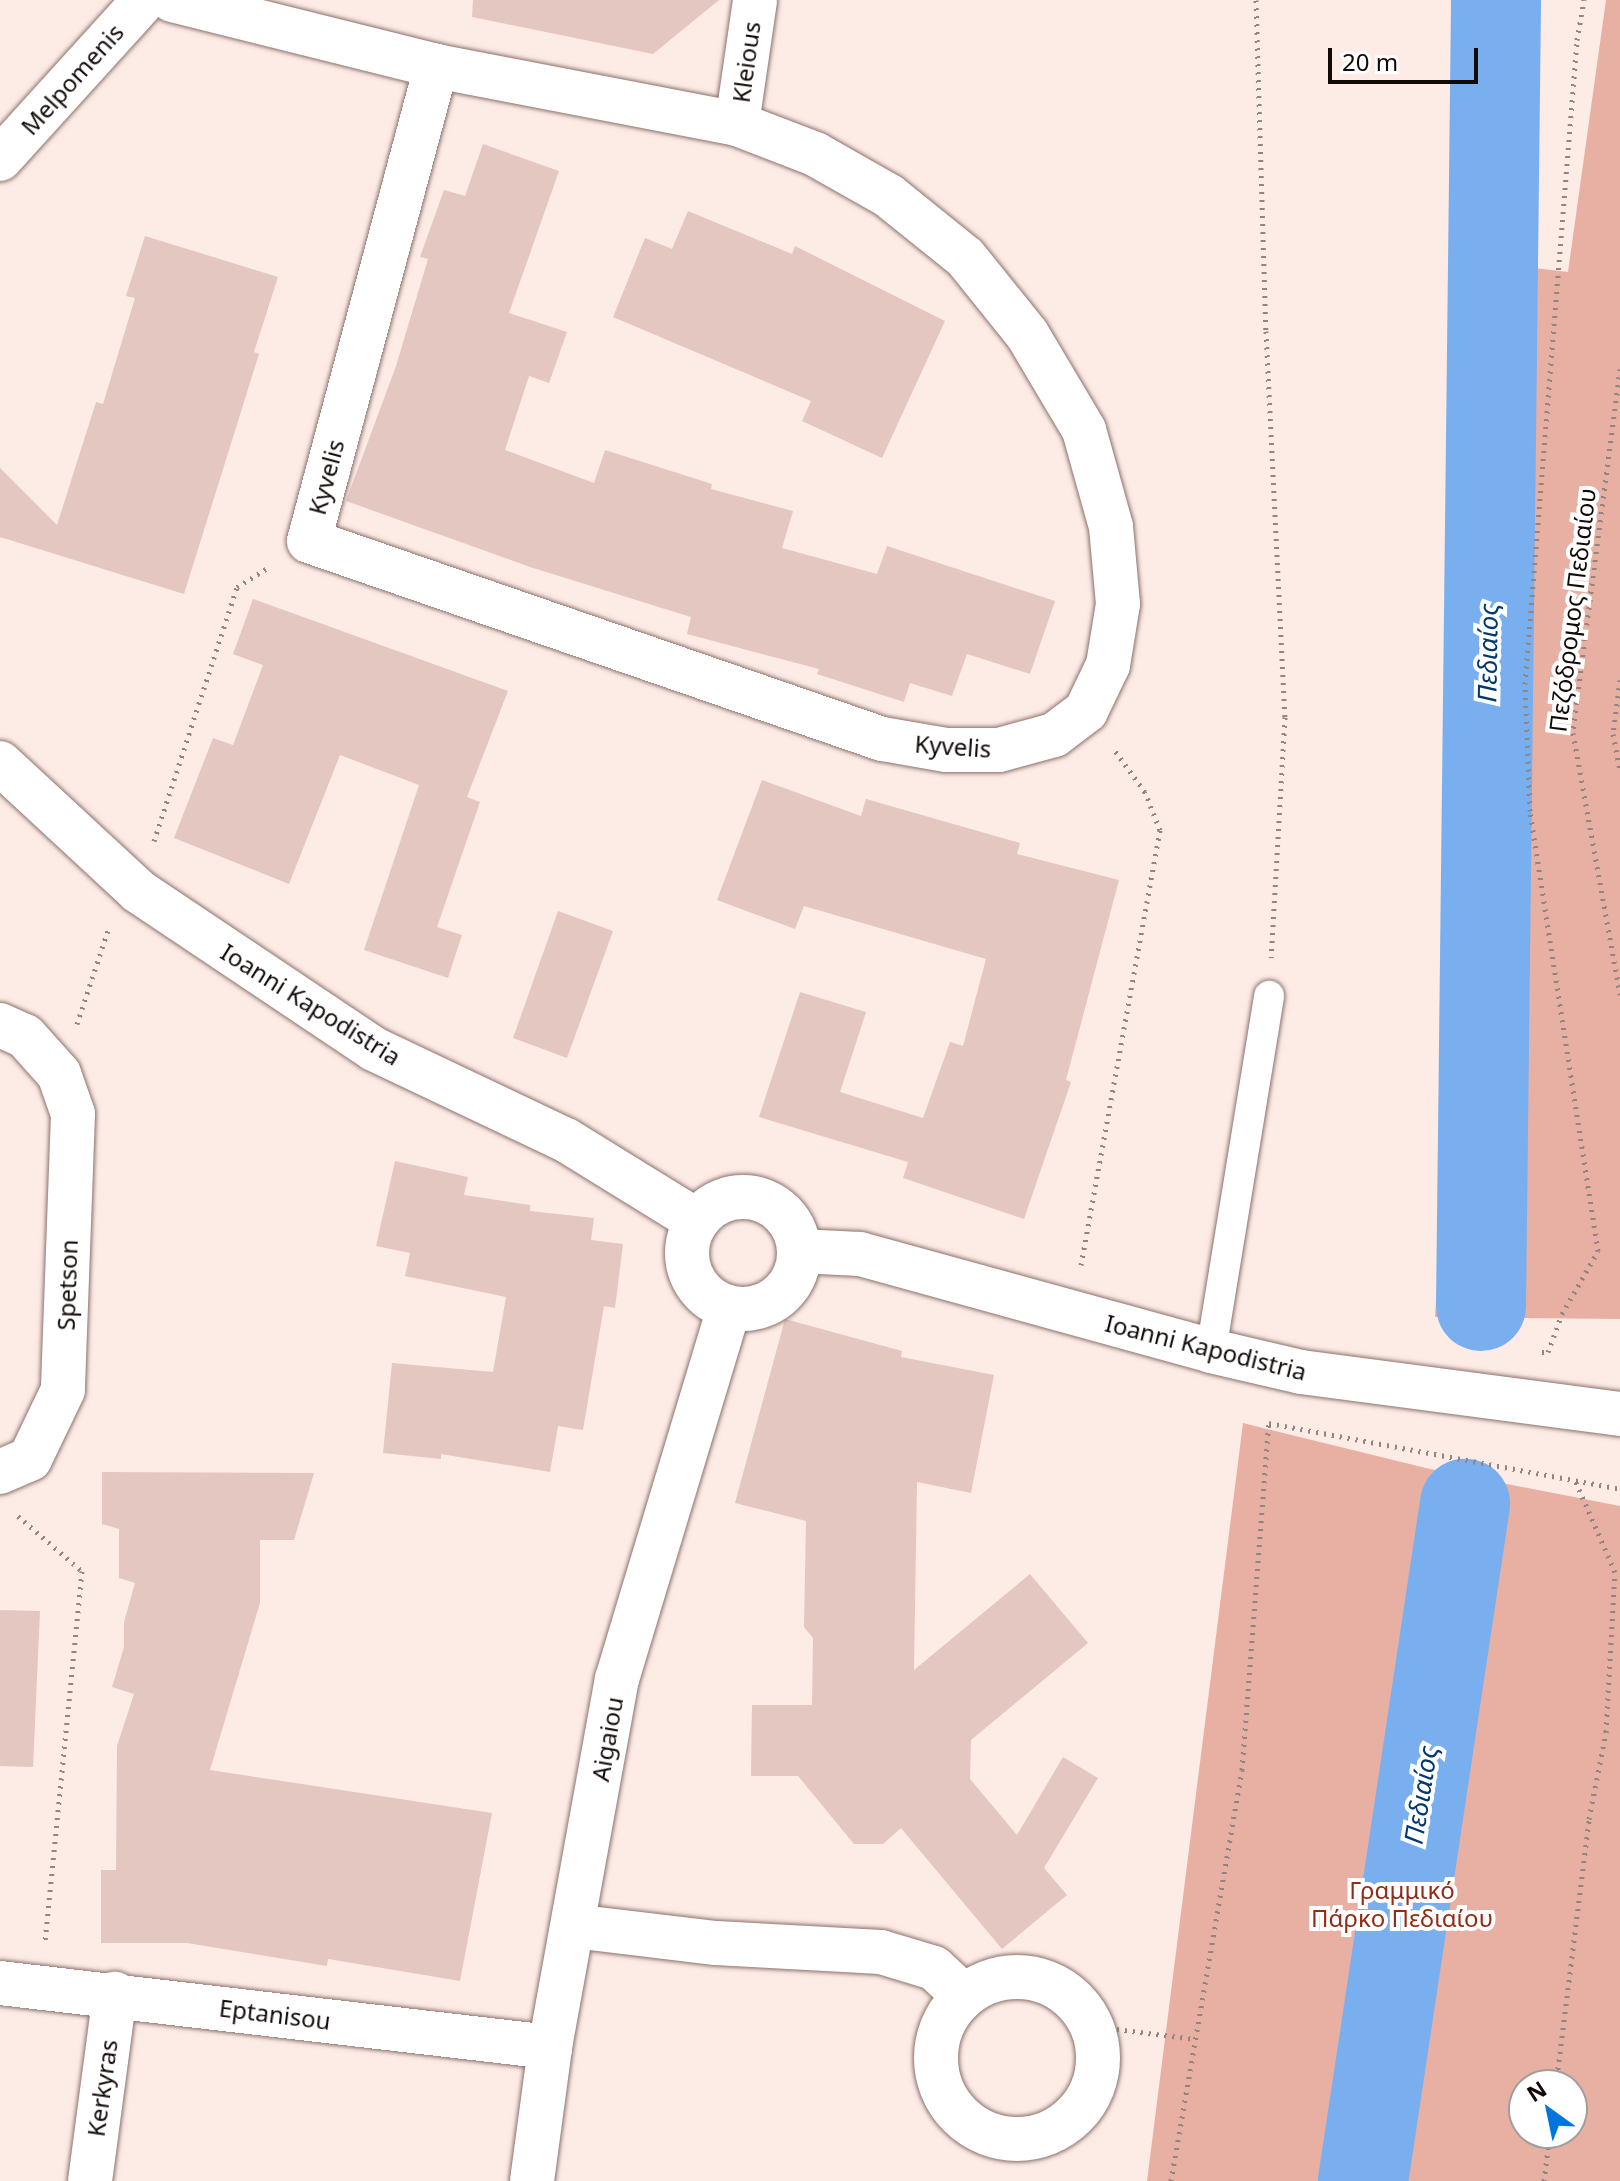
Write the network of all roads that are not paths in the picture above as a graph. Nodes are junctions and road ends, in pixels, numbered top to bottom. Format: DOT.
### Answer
graph roads {
  1 [pos="144,0"];
  2 [pos="172,0"];
  3 [pos="755,0"];
  4 [pos="436,66"];
  5 [pos="737,124"];
  6 [pos="0,159"];
  7 [pos="0,763"];
  8 [pos="1269,996"];
  9 [pos="0,1025"];
  10 [pos="697,1221"];
  11 [pos="799,1251"];
  12 [pos="729,1308"];
  13 [pos="1211,1351"];
  14 [pos="1620,1414"];
  15 [pos="6,1492"];
  16 [pos="573,1926"];
  17 [pos="20,1985"];
  18 [pos="115,1994"];
  19 [pos="964,1996"];
  20 [pos="550,2047"];
  21 [pos="90,2181"];
  22 [pos="532,2181"];
  1 -- 6 [label="street, Melpomenis"];
  2 -- 4 [label="street, Kyvelis"];
  3 -- 5 [label="street, Kleious"];
  4 -- 5 [label="street, Kyvelis"];
  4 -- 5 [label="street, Kyvelis"];
  7 -- 10 [label="street, Ioanni Kapodistria"];
  8 -- 13 [label="lane"];
  9 -- 15 [label="street, Spetson"];
  10 -- 11 [label="street"];
  10 -- 12 [label="street"];
  11 -- 12 [label="street"];
  11 -- 13 [label="street, Ioanni Kapodistria"];
  12 -- 16 [label="street, Aigaiou"];
  13 -- 14 [label="street, Ioanni Kapodistria"];
  16 -- 19 [label="street"];
  16 -- 20 [label="street, Aigaiou"];
  17 -- 18 [label="street, Eptanisou"];
  18 -- 20 [label="street, Eptanisou"];
  18 -- 21 [label="street, Kerkyras"];
  19 -- 19 [label="street"];
  20 -- 22 [label="street, Aigaiou"];
}
